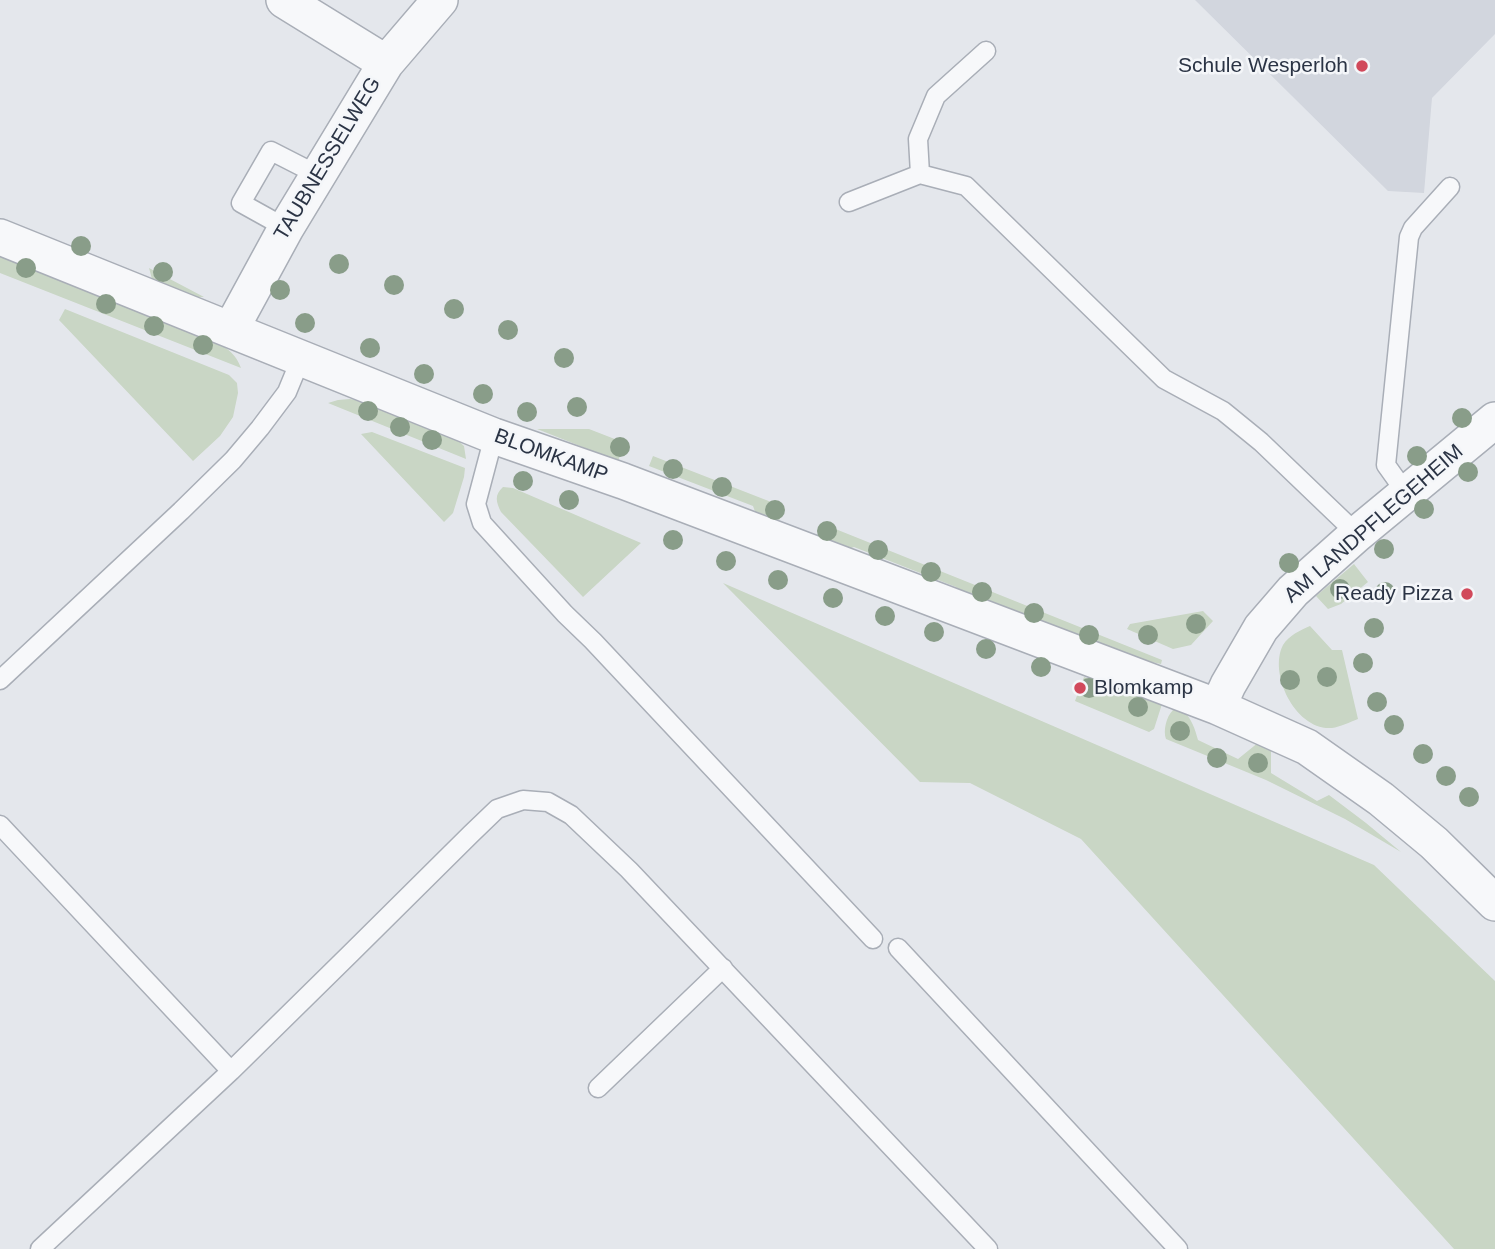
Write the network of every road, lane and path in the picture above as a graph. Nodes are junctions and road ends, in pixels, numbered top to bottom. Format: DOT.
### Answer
graph roads {
  1 [pos="284,0"];
  2 [pos="440,0"];
  3 [pos="986,51"];
  4 [pos="386,63"];
  5 [pos="920,174"];
  6 [pos="318,175"];
  7 [pos="1450,187"];
  8 [pos="849,202"];
  9 [pos="286,228"];
  10 [pos="0,237"];
  11 [pos="231,329"];
  12 [pos="301,358"];
  13 [pos="1495,420"];
  14 [pos="494,436"];
  15 [pos="1406,493"];
  16 [pos="1357,534"];
  17 [pos="0,680"];
  18 [pos="1218,707"];
  19 [pos="0,825"];
  20 [pos="1495,903"];
  21 [pos="873,939"];
  22 [pos="898,948"];
  23 [pos="723,968"];
  24 [pos="231,1071"];
  25 [pos="598,1088"];
  26 [pos="40,1249"];
  27 [pos="988,1249"];
  28 [pos="1178,1249"];
  1 -- 4 [label="street"];
  2 -- 4 [label="street, TAUBNESSELWEG"];
  3 -- 5 [label="lane"];
  4 -- 6 [label="street, TAUBNESSELWEG"];
  5 -- 8 [label="lane"];
  5 -- 16 [label="lane"];
  6 -- 9 [label="street, TAUBNESSELWEG"];
  6 -- 9 [label="lane"];
  7 -- 15 [label="lane"];
  9 -- 11 [label="street, TAUBNESSELWEG"];
  10 -- 11 [label="street, BLOMKAMP"];
  11 -- 12 [label="street, BLOMKAMP"];
  12 -- 14 [label="street, BLOMKAMP"];
  12 -- 17 [label="lane"];
  13 -- 15 [label="street, AM LANDPFLEGEHEIM"];
  14 -- 18 [label="street, BLOMKAMP"];
  14 -- 21 [label="lane"];
  15 -- 16 [label="street, AM LANDPFLEGEHEIM"];
  16 -- 18 [label="street, AM LANDPFLEGEHEIM"];
  18 -- 20 [label="street, BLOMKAMP"];
  19 -- 24 [label="lane"];
  22 -- 28 [label="lane"];
  23 -- 24 [label="lane"];
  23 -- 25 [label="lane"];
  23 -- 27 [label="lane"];
  24 -- 26 [label="lane"];
}
